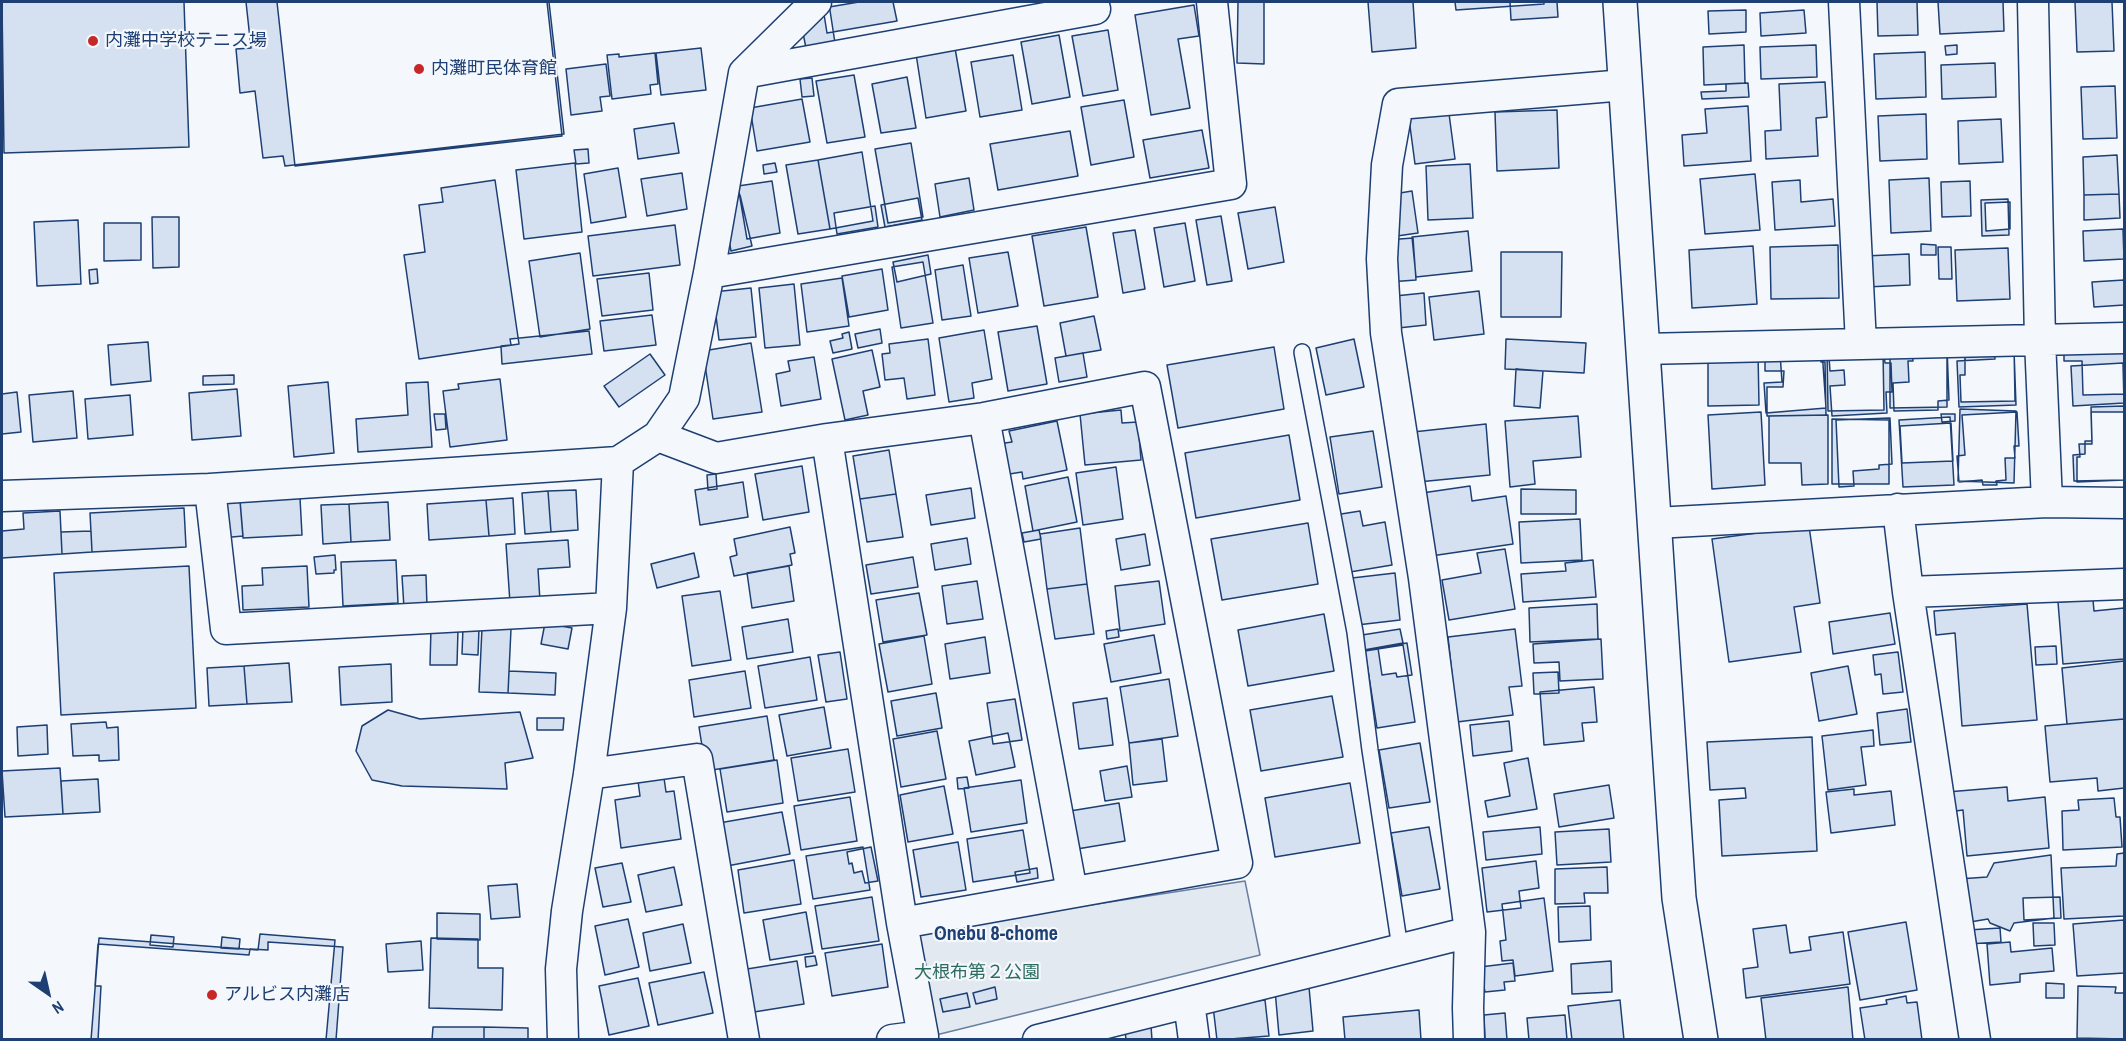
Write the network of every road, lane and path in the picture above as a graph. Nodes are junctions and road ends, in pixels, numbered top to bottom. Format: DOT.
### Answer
graph roads {
  1 [pos="816,2"];
  2 [pos="1212,2"];
  3 [pos="1620,2"];
  4 [pos="1844,2"];
  5 [pos="2033,2"];
  6 [pos="1095,9"];
  7 [pos="744,73"];
  8 [pos="1625,85"];
  9 [pos="709,273"];
  10 [pos="2124,338"];
  11 [pos="2040,340"];
  12 [pos="1862,344"];
  13 [pos="1643,349"];
  14 [pos="1302,352"];
  15 [pos="984,418"];
  16 [pos="658,436"];
  17 [pos="827,439"];
  18 [pos="618,462"];
  19 [pos="210,489"];
  20 [pos="2,496"];
  21 [pos="2047,502"];
  22 [pos="2124,503"];
  23 [pos="1898,509"];
  24 [pos="1655,523"];
  25 [pos="2124,584"];
  26 [pos="1908,592"];
  27 [pos="611,608"];
  28 [pos="589,774"];
  29 [pos="1072,892"];
  30 [pos="902,923"];
  31 [pos="1470,932"];
  32 [pos="1400,948"];
  33 [pos="1189,1002"];
  34 [pos="923,1038"];
  35 [pos="563,1040"];
  36 [pos="744,1040"];
  37 [pos="892,1040"];
  38 [pos="1038,1040"];
  39 [pos="1194,1040"];
  40 [pos="1469,1040"];
  41 [pos="1701,1040"];
  42 [pos="1976,1040"];
  1 -- 7 [label="street"];
  2 -- 9 [label="street"];
  3 -- 8 [label="street"];
  4 -- 12 [label="street"];
  5 -- 11 [label="street"];
  6 -- 7 [label="street"];
  7 -- 9 [label="street"];
  8 -- 13 [label="street"];
  8 -- 31 [label="street"];
  9 -- 16 [label="street"];
  10 -- 11 [label="street"];
  11 -- 12 [label="street"];
  11 -- 21 [label="street"];
  12 -- 13 [label="street"];
  13 -- 24 [label="street"];
  14 -- 32 [label="lane"];
  15 -- 17 [label="street"];
  15 -- 29 [label="street"];
  15 -- 29 [label="street"];
  16 -- 17 [label="street"];
  16 -- 18 [label="street"];
  17 -- 30 [label="street"];
  18 -- 19 [label="street"];
  18 -- 27 [label="street"];
  19 -- 20 [label="street"];
  19 -- 27 [label="street"];
  21 -- 22 [label="street"];
  21 -- 23 [label="street"];
  23 -- 24 [label="street"];
  23 -- 26 [label="street"];
  24 -- 41 [label="street"];
  25 -- 26 [label="street"];
  26 -- 42 [label="street"];
  27 -- 28 [label="street"];
  28 -- 35 [label="street"];
  28 -- 36 [label="street"];
  29 -- 30 [label="street"];
  30 -- 34 [label="street"];
  31 -- 32 [label="street"];
  31 -- 40 [label="street"];
  32 -- 33 [label="street"];
  33 -- 38 [label="street"];
  33 -- 39 [label="street"];
  34 -- 37 [label="street"];
}
